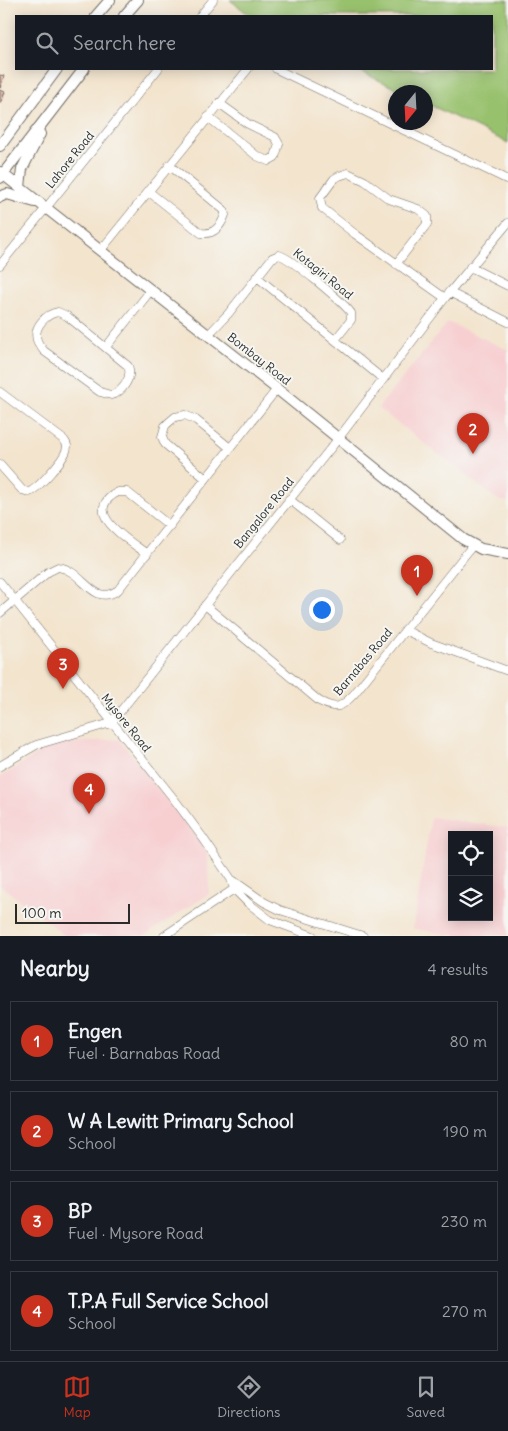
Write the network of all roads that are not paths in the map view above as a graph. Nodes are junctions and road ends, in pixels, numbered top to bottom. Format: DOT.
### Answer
graph roads {
  1 [pos="110,0"];
  2 [pos="138,0"];
  3 [pos="214,0"];
  4 [pos="97,15"];
  5 [pos="125,15"];
  6 [pos="201,15"];
  7 [pos="56,70"];
  8 [pos="83,70"];
  9 [pos="157,70"];
  10 [pos="247,70"];
  11 [pos="278,70"];
  12 [pos="219,103"];
  13 [pos="48,115"];
  14 [pos="208,117"];
  15 [pos="0,146"];
  16 [pos="169,165"];
  17 [pos="1,175"];
  18 [pos="508,180"];
  19 [pos="20,187"];
  20 [pos="148,191"];
  21 [pos="0,197"];
  22 [pos="42,206"];
  23 [pos="508,223"];
  24 [pos="102,250"];
  25 [pos="396,264"];
  26 [pos="0,265"];
  27 [pos="470,268"];
  28 [pos="257,277"];
  29 [pos="508,286"];
  30 [pos="151,290"];
  31 [pos="447,295"];
  32 [pos="508,322"];
  33 [pos="208,335"];
  34 [pos="335,340"];
  35 [pos="106,347"];
  36 [pos="382,380"];
  37 [pos="277,389"];
  38 [pos="0,392"];
  39 [pos="338,438"];
  40 [pos="230,448"];
  41 [pos="0,465"];
  42 [pos="206,479"];
  43 [pos="289,499"];
  44 [pos="170,526"];
  45 [pos="340,540"];
  46 [pos="473,546"];
  47 [pos="147,554"];
  48 [pos="508,554"];
  49 [pos="0,582"];
  50 [pos="15,602"];
  51 [pos="205,605"];
  52 [pos="0,613"];
  53 [pos="405,630"];
  54 [pos="508,671"];
  55 [pos="112,723"];
  56 [pos="0,766"];
  57 [pos="237,887"];
  58 [pos="164,936"];
  59 [pos="313,936"];
  60 [pos="363,936"];
  1 -- 4 [label="street"];
  2 -- 5 [label="street"];
  3 -- 6 [label="street"];
  7 -- 15 [label="street"];
  8 -- 13 [label="street"];
  9 -- 22 [label="street, Lahore Road"];
  10 -- 12 [label="street"];
  11 -- 18 [label="street"];
  12 -- 14 [label="street"];
  12 -- 14 [label="street"];
  13 -- 17 [label="street"];
  13 -- 19 [label="street"];
  14 -- 16 [label="street"];
  16 -- 20 [label="street"];
  16 -- 20 [label="street"];
  17 -- 19 [label="street, Bombay Road"];
  19 -- 22 [label="street, Bombay Road"];
  20 -- 24 [label="street"];
  21 -- 22 [label="street"];
  22 -- 24 [label="street, Bombay Road"];
  22 -- 26 [label="street, Lahore Road"];
  23 -- 27 [label="street, Bangalore Road"];
  24 -- 30 [label="street, Bombay Road"];
  25 -- 25 [label="street"];
  25 -- 31 [label="street"];
  27 -- 29 [label="street"];
  27 -- 31 [label="street, Bangalore Road"];
  28 -- 33 [label="street, Kotagiri Road"];
  28 -- 34 [label="street"];
  28 -- 34 [label="street, Kotagiri Road"];
  30 -- 33 [label="street, Bombay Road"];
  30 -- 35 [label="street"];
  31 -- 32 [label="street"];
  31 -- 36 [label="street, Bangalore Road"];
  33 -- 37 [label="street, Bombay Road"];
  34 -- 36 [label="street"];
  35 -- 35 [label="street"];
  36 -- 39 [label="street, Bangalore Road"];
  37 -- 39 [label="street, Bombay Road"];
  37 -- 40 [label="street"];
  38 -- 41 [label="street"];
  39 -- 43 [label="street, Bangalore Road"];
  39 -- 46 [label="street, Bombay Road"];
  40 -- 42 [label="street"];
  40 -- 42 [label="street"];
  42 -- 44 [label="street"];
  43 -- 45 [label="street"];
  43 -- 51 [label="street, Bangalore Road"];
  44 -- 47 [label="street"];
  44 -- 47 [label="street"];
  46 -- 48 [label="street, Bombay Road"];
  46 -- 53 [label="street, Barnabas Road"];
  47 -- 50 [label="street"];
  49 -- 50 [label="street, Mysore Road"];
  50 -- 52 [label="street"];
  50 -- 55 [label="street, Mysore Road"];
  51 -- 53 [label="street, Barnabas Road"];
  51 -- 55 [label="street, Bangalore Road"];
  53 -- 54 [label="street"];
  55 -- 56 [label="street"];
  55 -- 57 [label="street, Mysore Road"];
  57 -- 58 [label="street"];
  57 -- 59 [label="street, Mysore Road"];
  57 -- 60 [label="street"];
}
